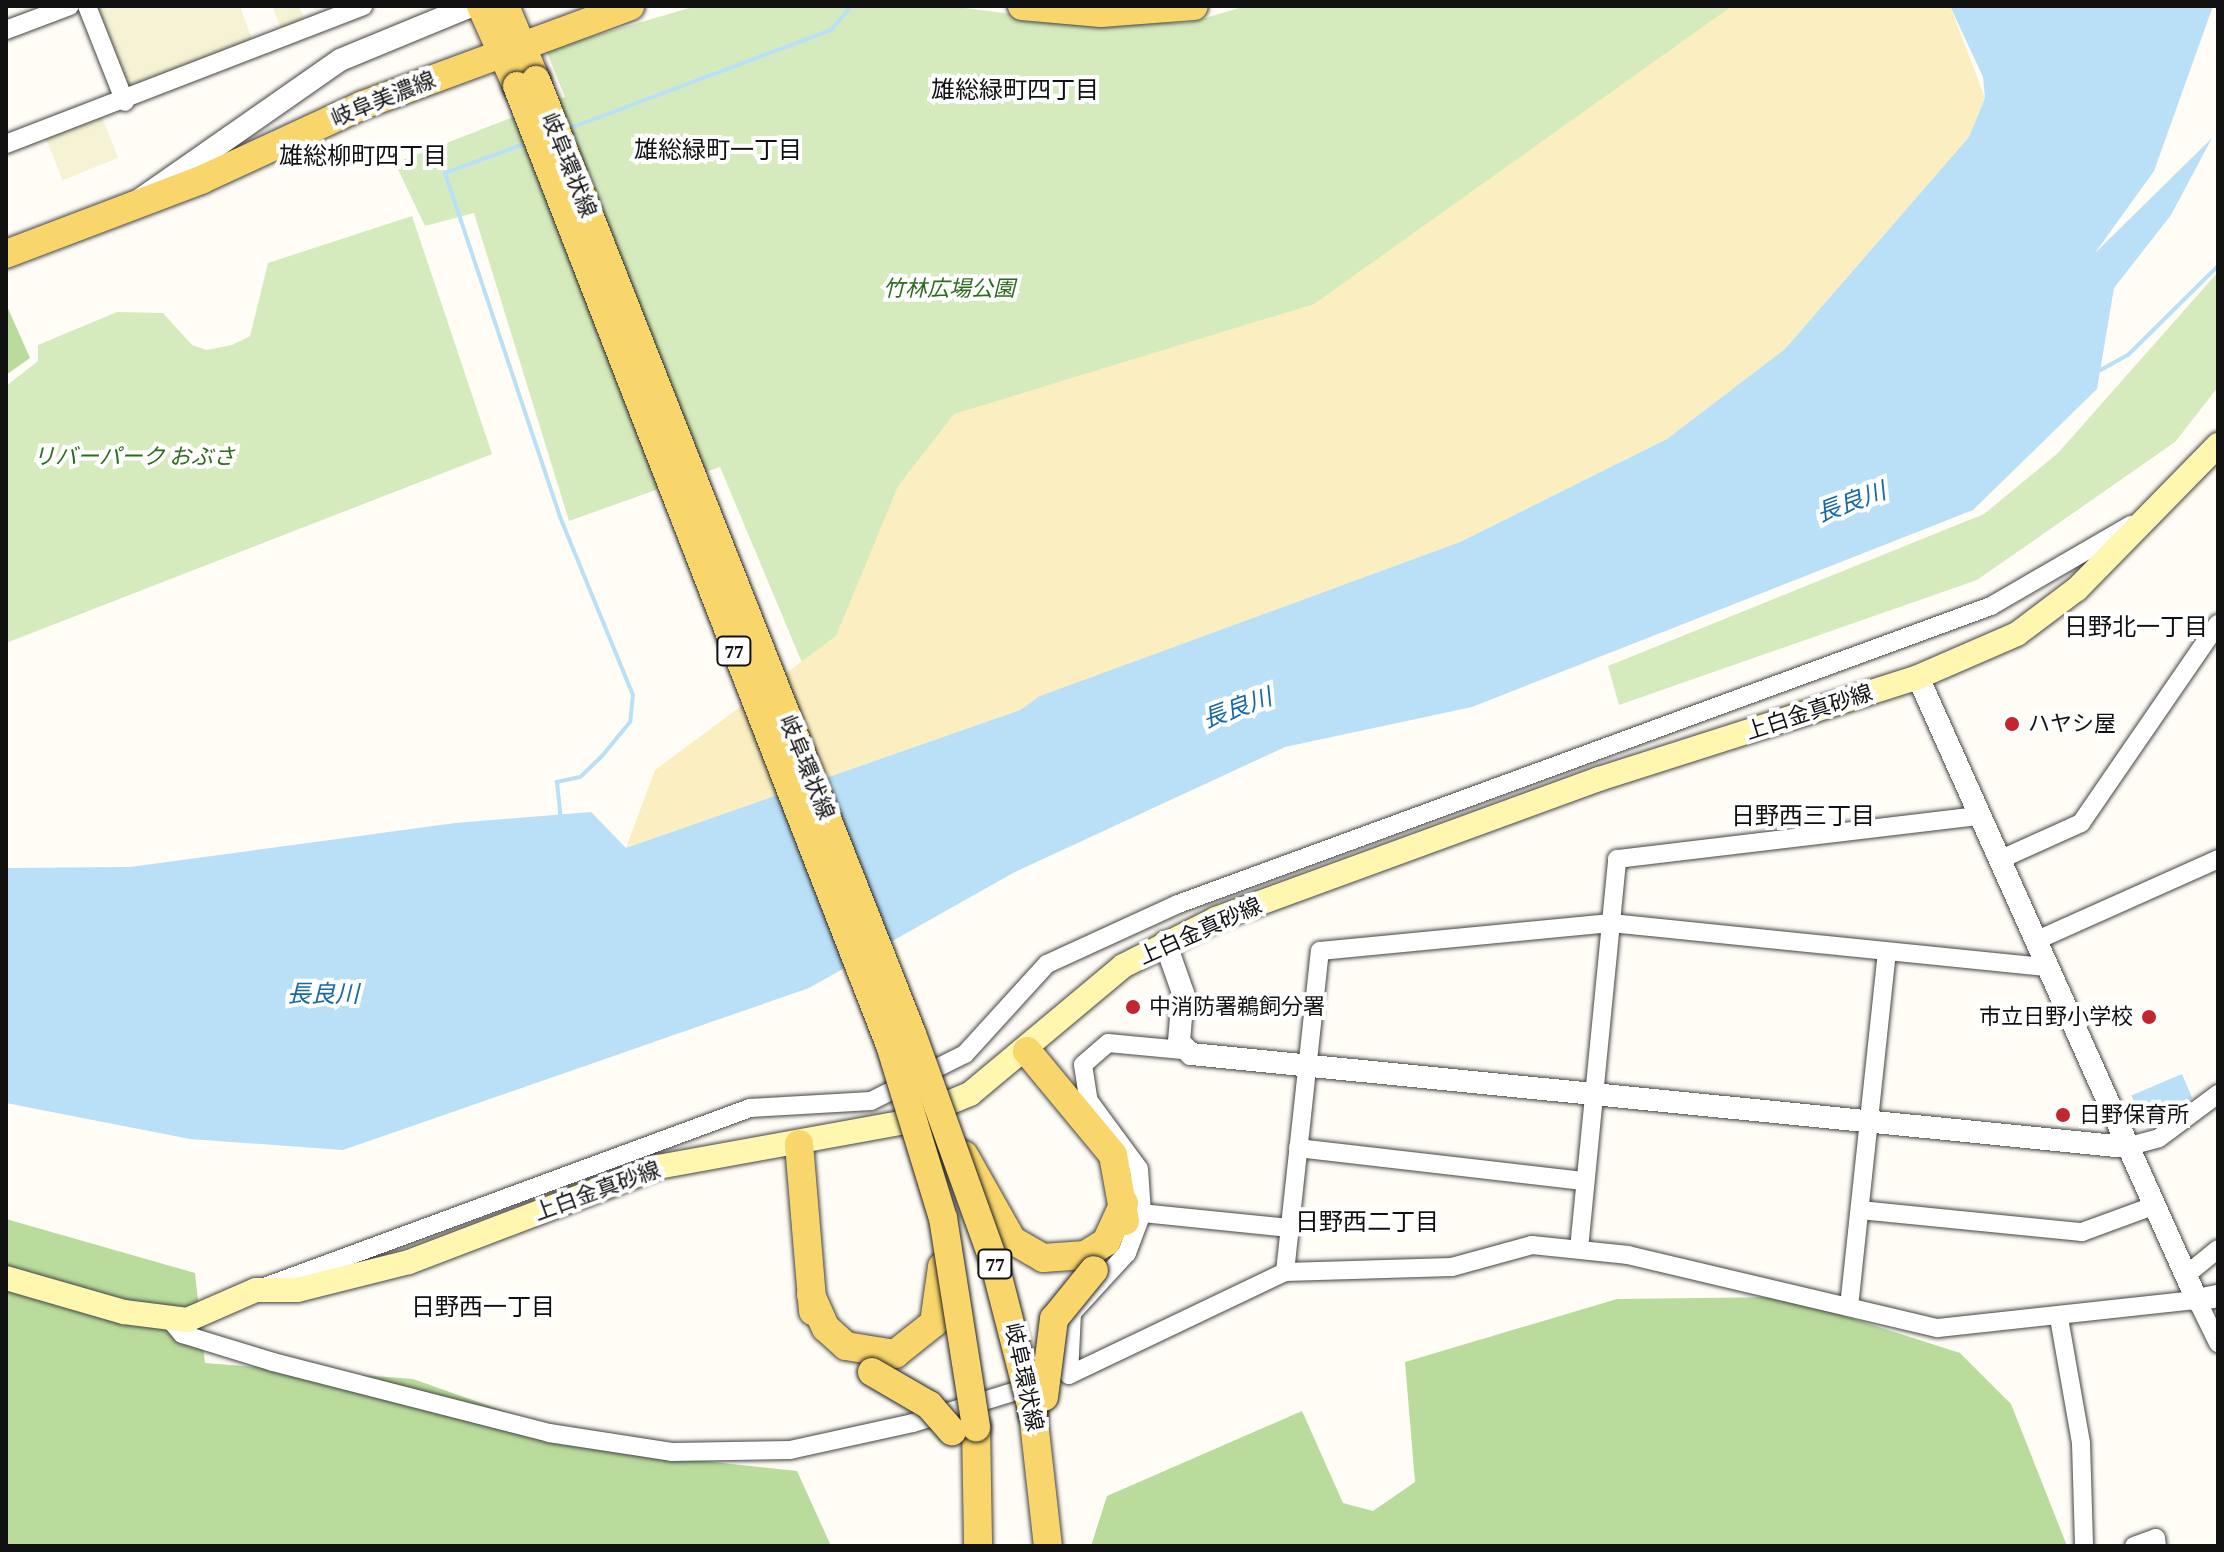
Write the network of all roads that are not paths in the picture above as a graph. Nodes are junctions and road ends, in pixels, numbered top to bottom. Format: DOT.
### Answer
graph roads {
  1 [pos="70,6"];
  2 [pos="87,6"];
  3 [pos="363,6"];
  4 [pos="630,6"];
  5 [pos="1194,6"];
  6 [pos="1037,7"];
  7 [pos="485,8"];
  8 [pos="6,30"];
  9 [pos="511,49"];
  10 [pos="526,83"];
  11 [pos="125,102"];
  12 [pos="6,144"];
  13 [pos="132,207"];
  14 [pos="6,254"];
  15 [pos="2218,445"];
  16 [pos="2142,518"];
  17 [pos="2218,624"];
  18 [pos="1918,677"];
  19 [pos="1979,816"];
  20 [pos="2218,859"];
  21 [pos="1999,860"];
  22 [pos="1611,923"];
  23 [pos="2035,941"];
  24 [pos="1165,942"];
  25 [pos="1887,952"];
  26 [pos="2046,967"];
  27 [pos="1182,1050"];
  28 [pos="1027,1051"];
  29 [pos="1307,1064"];
  30 [pos="1595,1092"];
  31 [pos="2218,1094"];
  32 [pos="944,1120"];
  33 [pos="1869,1120"];
  34 [pos="799,1144"];
  35 [pos="2126,1147"];
  36 [pos="1298,1148"];
  37 [pos="1585,1181"];
  38 [pos="2153,1206"];
  39 [pos="1133,1208"];
  40 [pos="1860,1210"];
  41 [pos="943,1218"];
  42 [pos="1290,1228"];
  43 [pos="1579,1249"];
  44 [pos="2218,1249"];
  45 [pos="1089,1262"];
  46 [pos="1285,1272"];
  47 [pos="2186,1275"];
  48 [pos="6,1278"];
  49 [pos="256,1290"];
  50 [pos="2208,1298"];
  51 [pos="1849,1307"];
  52 [pos="2059,1318"];
  53 [pos="172,1322"];
  54 [pos="2218,1343"];
  55 [pos="872,1364"];
  56 [pos="1069,1375"];
  57 [pos="1039,1411"];
  58 [pos="964,1429"];
  59 [pos="971,1546"];
  60 [pos="978,1546"];
  61 [pos="1048,1546"];
  62 [pos="2084,1546"];
  63 [pos="2134,1546"];
  64 [pos="2157,1546"];
  1 -- 8 [label="street"];
  2 -- 11 [label="street"];
  3 -- 11 [label="street"];
  4 -- 9 [label="main road, 岐阜美濃線"];
  5 -- 6 [label="main road"];
  7 -- 9 [label="main road, 岐阜環状線 / 77"];
  7 -- 13 [label="street"];
  9 -- 10 [label="main road, 岐阜環状線 / 77"];
  9 -- 13 [label="main road, 岐阜美濃線"];
  10 -- 32 [label="main road, 岐阜環状線 / 77, bridge"];
  10 -- 41 [label="main road, 岐阜環状線 / 77, bridge"];
  11 -- 12 [label="street"];
  13 -- 14 [label="main road, 岐阜美濃線"];
  15 -- 16 [label="main road, 上白金真砂線"];
  16 -- 18 [label="main road, 上白金真砂線"];
  16 -- 49 [label="street"];
  17 -- 21 [label="street"];
  18 -- 19 [label="street"];
  18 -- 24 [label="main road, 上白金真砂線"];
  19 -- 21 [label="street"];
  19 -- 22 [label="street"];
  20 -- 23 [label="street"];
  21 -- 23 [label="street"];
  22 -- 25 [label="street"];
  22 -- 29 [label="street"];
  22 -- 30 [label="street"];
  23 -- 26 [label="street"];
  24 -- 27 [label="street"];
  24 -- 28 [label="main road, 上白金真砂線"];
  25 -- 26 [label="street"];
  25 -- 33 [label="street"];
  26 -- 35 [label="street"];
  27 -- 29 [label="street"];
  27 -- 39 [label="street"];
  28 -- 34 [label="main road, 上白金真砂線"];
  28 -- 39 [label="main road, 77"];
  29 -- 30 [label="street"];
  29 -- 36 [label="street"];
  30 -- 33 [label="street"];
  30 -- 37 [label="street"];
  31 -- 35 [label="street"];
  32 -- 45 [label="main road, 77, bridge"];
  32 -- 57 [label="main road, 岐阜環状線 / 77, bridge"];
  33 -- 35 [label="street"];
  33 -- 40 [label="street"];
  34 -- 49 [label="main road, 上白金真砂線"];
  34 -- 55 [label="main road, 77"];
  35 -- 38 [label="street"];
  36 -- 37 [label="street"];
  36 -- 42 [label="street"];
  37 -- 43 [label="street"];
  38 -- 40 [label="street"];
  38 -- 47 [label="street"];
  39 -- 42 [label="street"];
  39 -- 45 [label="main road, 77"];
  39 -- 56 [label="street"];
  40 -- 51 [label="street"];
  41 -- 55 [label="main road, 77, bridge"];
  41 -- 58 [label="main road, 岐阜環状線 / 77, bridge"];
  42 -- 46 [label="street"];
  43 -- 46 [label="street"];
  43 -- 51 [label="street"];
  44 -- 47 [label="street"];
  45 -- 57 [label="main road, 77, bridge"];
  46 -- 56 [label="street"];
  47 -- 50 [label="street"];
  48 -- 53 [label="main road"];
  49 -- 53 [label="main road, 上白金真砂線"];
  50 -- 52 [label="street"];
  50 -- 54 [label="street"];
  51 -- 52 [label="street"];
  52 -- 62 [label="street"];
  53 -- 56 [label="street"];
  55 -- 58 [label="main road, 77, bridge"];
  57 -- 61 [label="main road, 岐阜環状線 / 77"];
  58 -- 59 [label="main road, 77"];
  58 -- 60 [label="main road, 岐阜環状線 / 77"];
  63 -- 64 [label="street"];
}
